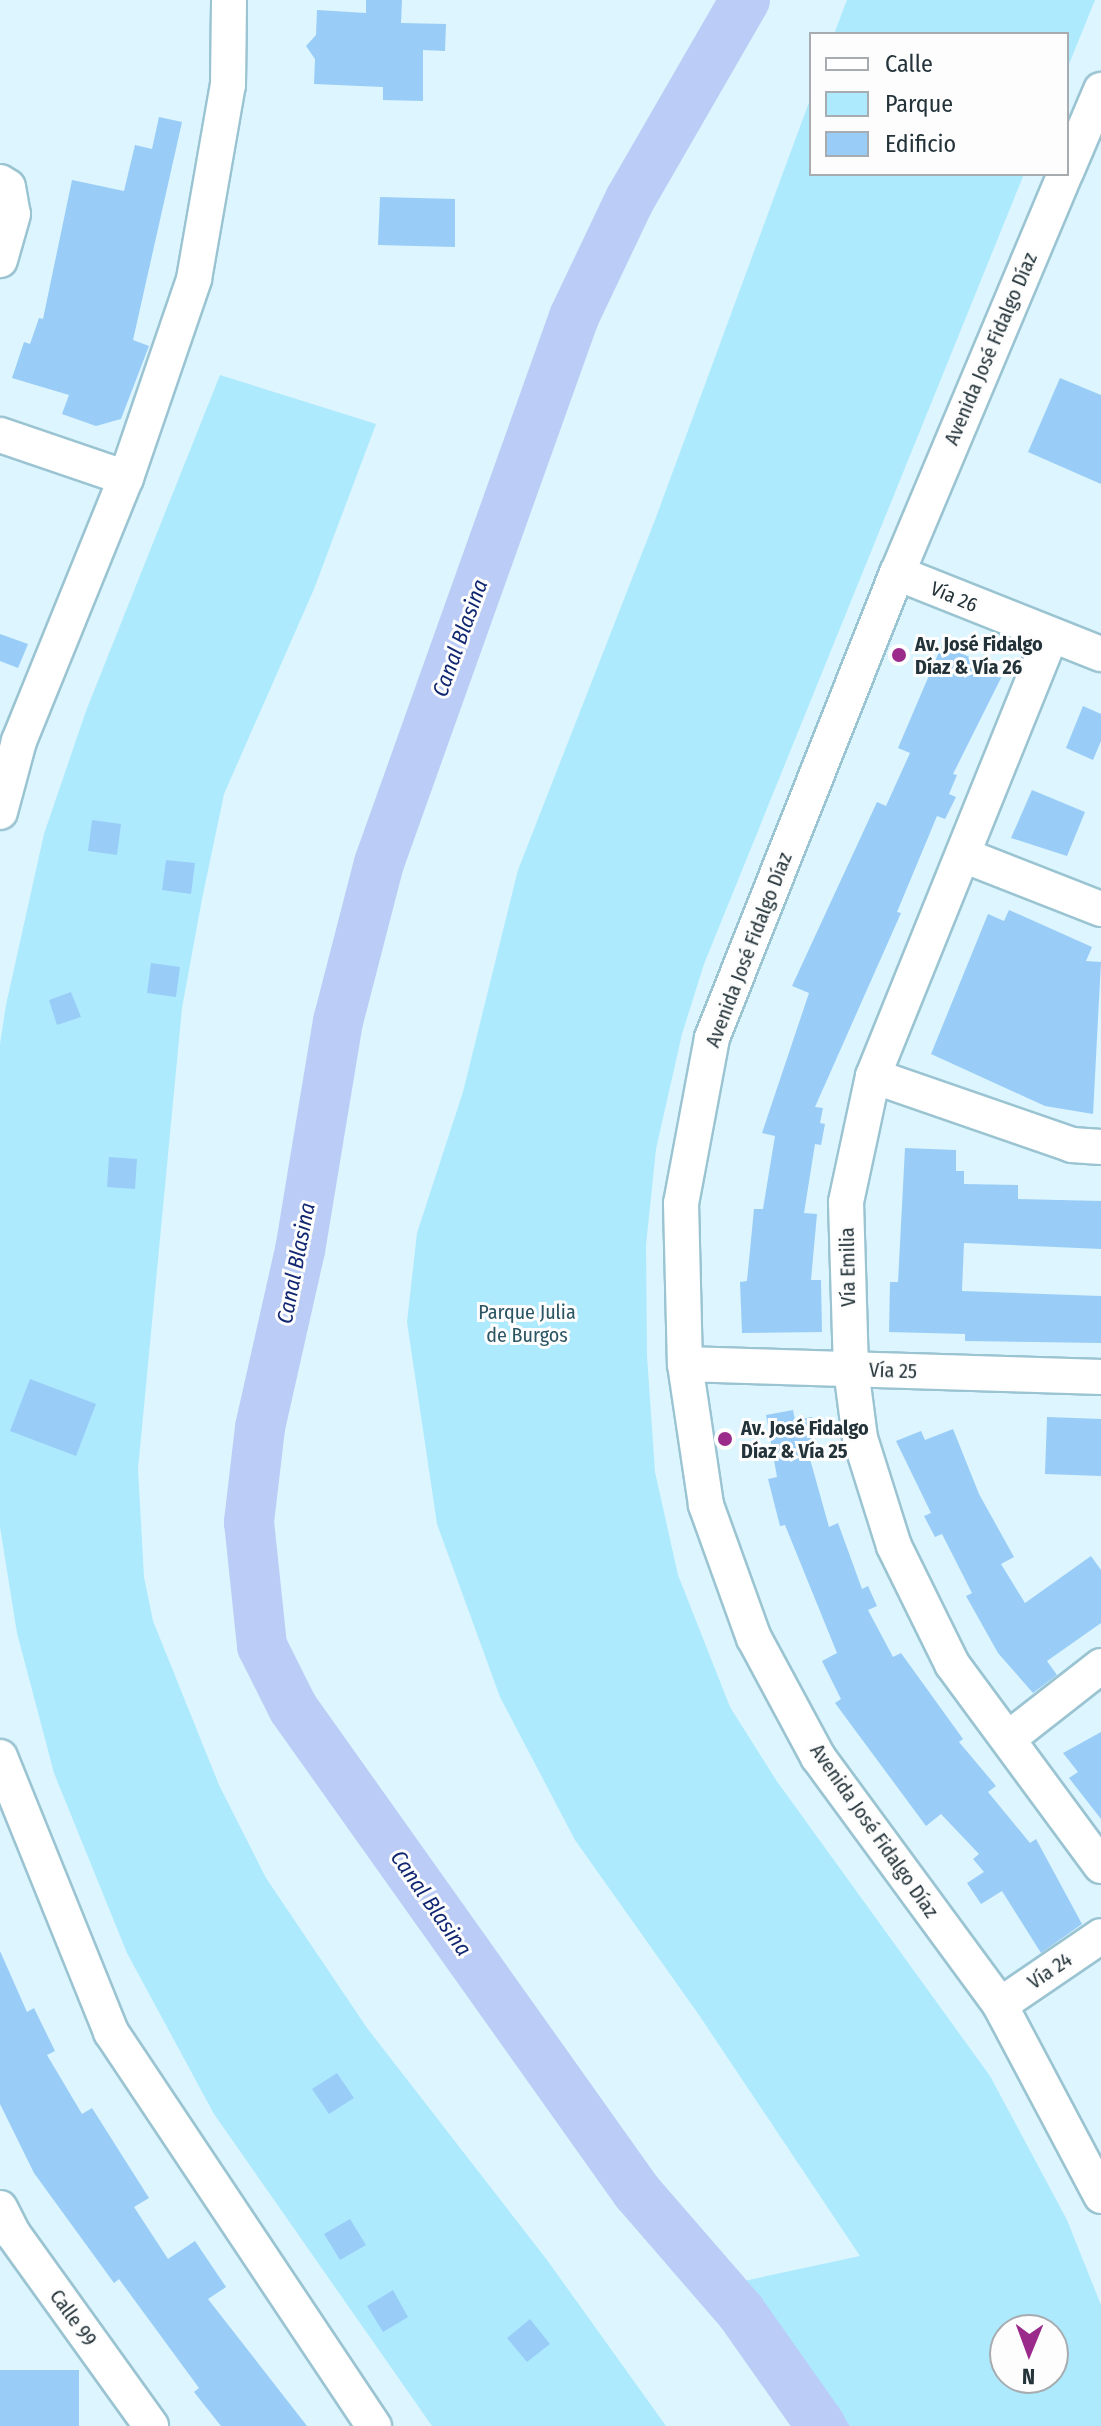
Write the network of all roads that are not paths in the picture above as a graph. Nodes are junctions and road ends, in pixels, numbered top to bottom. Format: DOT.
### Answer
graph roads {
  1 [pos="229,0"];
  2 [pos="1101,90"];
  3 [pos="1069,165"];
  4 [pos="1064,176"];
  5 [pos="0,182"];
  6 [pos="0,260"];
  7 [pos="0,435"];
  8 [pos="126,478"];
  9 [pos="897,573"];
  10 [pos="1050,638"];
  11 [pos="1101,654"];
  12 [pos="0,812"];
  13 [pos="963,855"];
  14 [pos="1101,909"];
  15 [pos="873,1076"];
  16 [pos="1101,1147"];
  17 [pos="685,1364"];
  18 [pos="851,1369"];
  19 [pos="1101,1377"];
  20 [pos="1101,1666"];
  21 [pos="1009,1738"];
  22 [pos="0,1757"];
  23 [pos="1101,1866"];
  24 [pos="1101,1936"];
  25 [pos="1000,2005"];
  26 [pos="1101,2196"];
  27 [pos="5,2226"];
  28 [pos="151,2426"];
  29 [pos="374,2426"];
  1 -- 8 [label="street"];
  2 -- 3 [label="street, Avenida José Fidalgo Díaz"];
  4 -- 9 [label="street, Avenida José Fidalgo Díaz"];
  5 -- 6 [label="street"];
  7 -- 8 [label="street"];
  8 -- 12 [label="street"];
  9 -- 10 [label="street, Vía 26"];
  9 -- 17 [label="street, Avenida José Fidalgo Díaz"];
  10 -- 11 [label="street, Vía 26"];
  10 -- 13 [label="street, Vía Emilia"];
  13 -- 14 [label="street"];
  13 -- 15 [label="street, Vía Emilia"];
  15 -- 16 [label="street"];
  15 -- 18 [label="street, Vía Emilia"];
  17 -- 18 [label="street, Vía 25"];
  17 -- 25 [label="street, Avenida José Fidalgo Díaz"];
  18 -- 19 [label="street, Vía 25"];
  18 -- 21 [label="street, Vía Emilia"];
  20 -- 21 [label="street"];
  21 -- 23 [label="street, Vía Emilia"];
  22 -- 29 [label="street"];
  24 -- 25 [label="street, Vía 24"];
  25 -- 26 [label="street, Avenida José Fidalgo Díaz"];
  27 -- 28 [label="street, Calle 99"];
}
